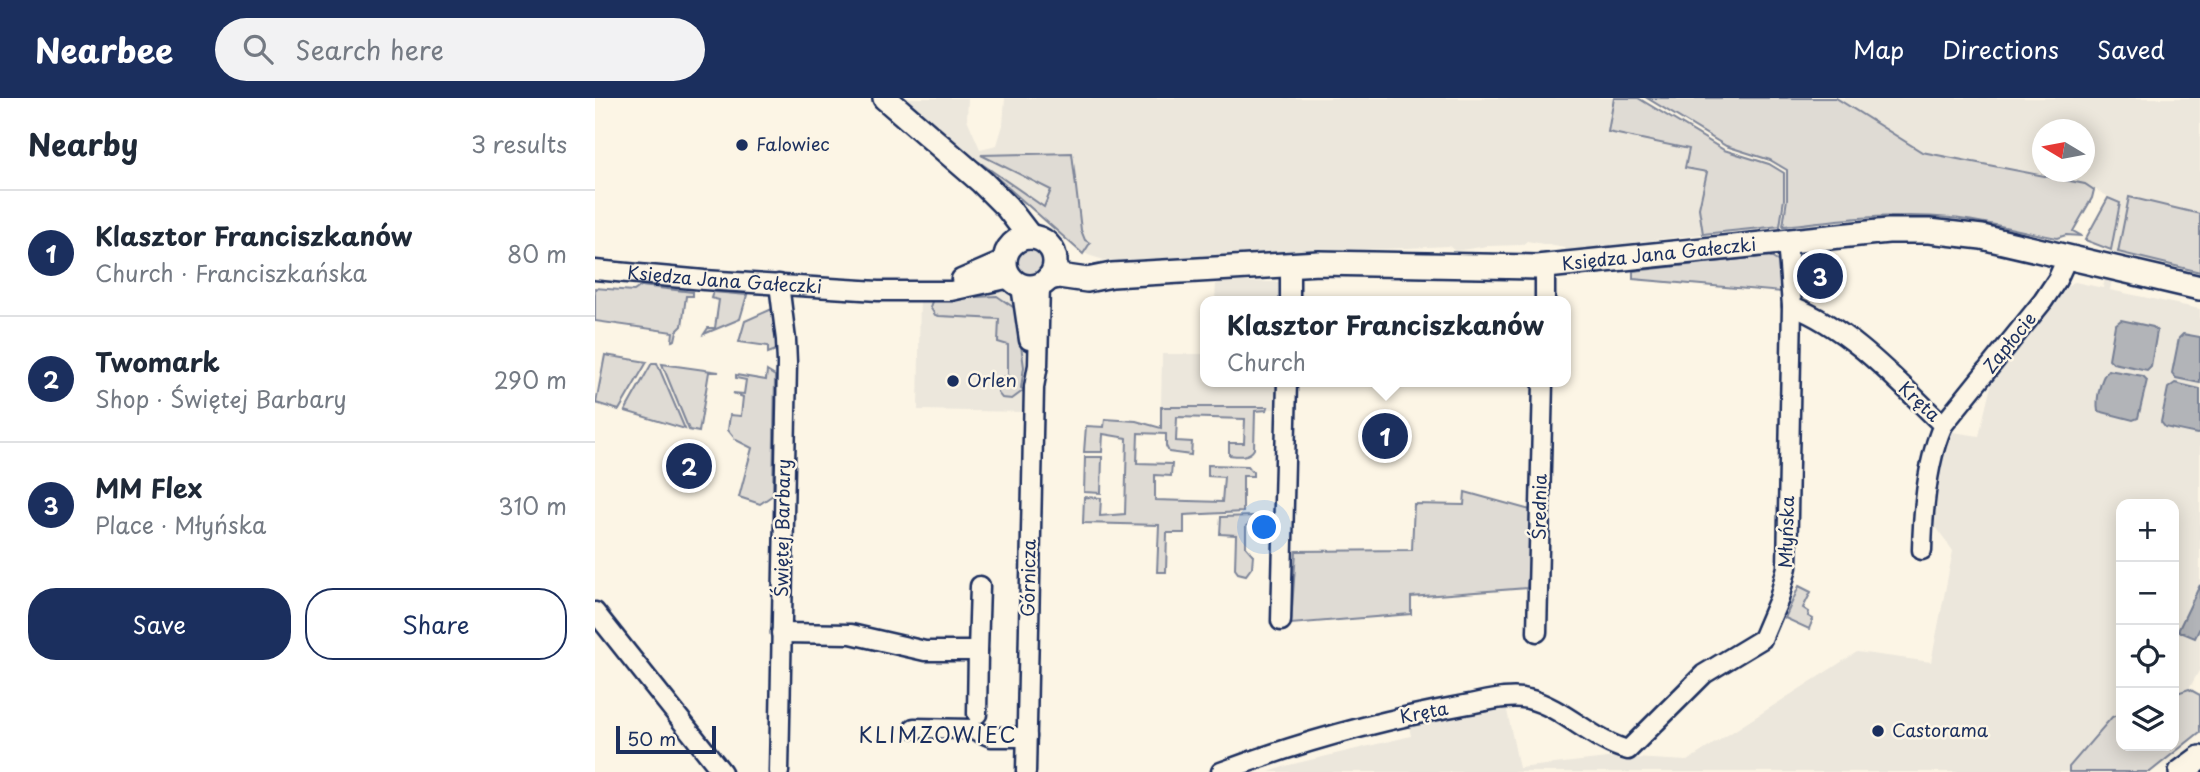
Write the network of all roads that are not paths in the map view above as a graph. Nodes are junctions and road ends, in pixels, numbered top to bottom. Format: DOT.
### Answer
graph roads {
  1 [pos="885,98"];
  2 [pos="992,192"];
  3 [pos="1787,240"];
  4 [pos="2068,256"];
  5 [pos="1290,263"];
  6 [pos="1545,267"];
  7 [pos="595,270"];
  8 [pos="1027,270"];
  9 [pos="779,284"];
  10 [pos="2200,288"];
  11 [pos="1290,296"];
  12 [pos="1545,296"];
  13 [pos="1792,306"];
  14 [pos="1287,387"];
  15 [pos="1543,387"];
  16 [pos="1943,425"];
  17 [pos="1922,550"];
  18 [pos="980,586"];
  19 [pos="595,612"];
  20 [pos="1281,621"];
  21 [pos="1537,632"];
  22 [pos="781,633"];
  23 [pos="978,652"];
  24 [pos="977,714"];
  25 [pos="914,728"];
  26 [pos="1027,737"];
  27 [pos="1622,748"];
  28 [pos="2200,758"];
  29 [pos="722,772"];
  30 [pos="779,772"];
  31 [pos="1026,772"];
  32 [pos="1221,772"];
  33 [pos="2181,772"];
  1 -- 2 [label="main road"];
  2 -- 8 [label="main road"];
  2 -- 8 [label="main road"];
  3 -- 4 [label="main road, Księdza Jana Gałeczki"];
  3 -- 6 [label="main road, Księdza Jana Gałeczki"];
  3 -- 13 [label="street, Młyńska"];
  4 -- 10 [label="main road, Księdza Jana Gałeczki"];
  4 -- 16 [label="street, Zapłocie"];
  5 -- 6 [label="main road, Księdza Jana Gałeczki"];
  5 -- 8 [label="main road, Księdza Jana Gałeczki"];
  5 -- 11 [label="street"];
  6 -- 12 [label="street"];
  7 -- 9 [label="street, Księdza Jana Gałeczki"];
  8 -- 9 [label="street, Księdza Jana Gałeczki"];
  8 -- 26 [label="street, Górnicza"];
  9 -- 22 [label="street, Świętej Barbary"];
  13 -- 16 [label="street, Kręta"];
  13 -- 27 [label="street, Młyńska"];
  14 -- 20 [label="street"];
  15 -- 21 [label="street, Średnia"];
  16 -- 17 [label="street, Kręta"];
  18 -- 23 [label="street"];
  19 -- 29 [label="street"];
  22 -- 23 [label="street"];
  22 -- 30 [label="street, Świętej Barbary"];
  23 -- 24 [label="street"];
  25 -- 26 [label="street"];
  26 -- 31 [label="street, Górnicza"];
  27 -- 32 [label="street, Kręta"];
  28 -- 33 [label="main road"];
}
